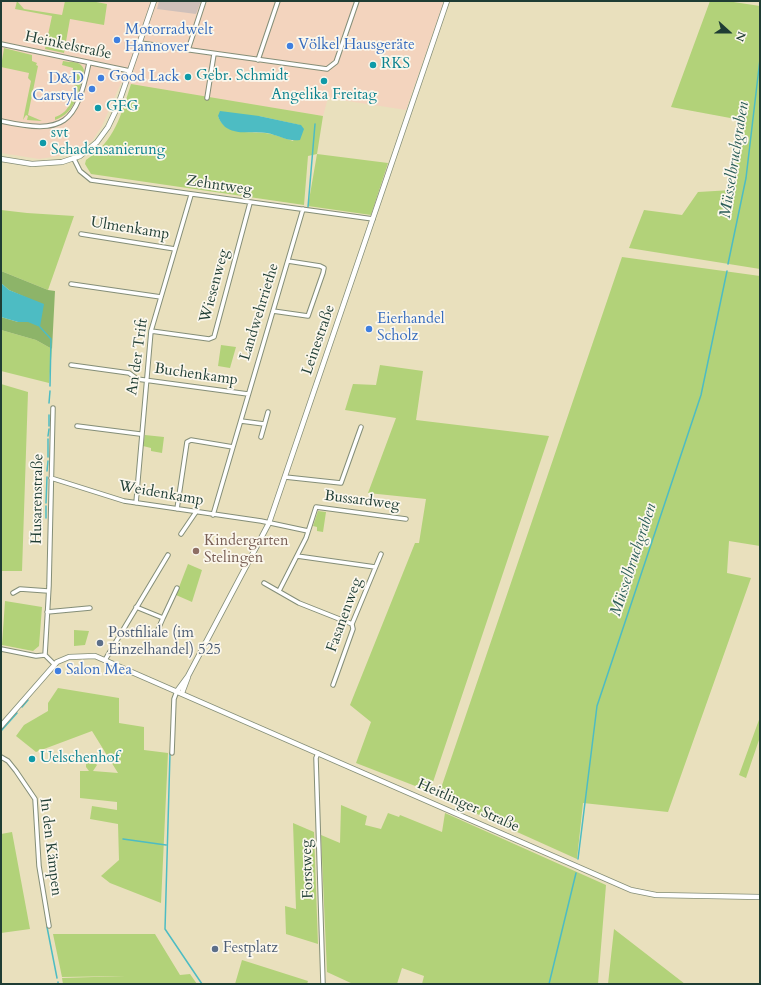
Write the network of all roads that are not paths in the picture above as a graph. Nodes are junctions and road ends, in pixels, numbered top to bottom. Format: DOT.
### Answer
graph roads {
  1 [pos="154,1"];
  2 [pos="204,1"];
  3 [pos="278,1"];
  4 [pos="357,1"];
  5 [pos="447,1"];
  6 [pos="140,43"];
  7 [pos="1,44"];
  8 [pos="188,50"];
  9 [pos="214,54"];
  10 [pos="258,60"];
  11 [pos="89,63"];
  12 [pos="130,71"];
  13 [pos="207,98"];
  14 [pos="1,120"];
  15 [pos="1,159"];
  16 [pos="74,159"];
  17 [pos="192,195"];
  18 [pos="250,203"];
  19 [pos="303,209"];
  20 [pos="373,219"];
  21 [pos="81,234"];
  22 [pos="175,248"];
  23 [pos="288,261"];
  24 [pos="71,284"];
  25 [pos="161,297"];
  26 [pos="273,311"];
  27 [pos="151,331"];
  28 [pos="71,365"];
  29 [pos="146,380"];
  30 [pos="248,394"];
  31 [pos="53,408"];
  32 [pos="268,412"];
  33 [pos="241,421"];
  34 [pos="264,424"];
  35 [pos="77,426"];
  36 [pos="361,428"];
  37 [pos="140,434"];
  38 [pos="261,437"];
  39 [pos="233,447"];
  40 [pos="285,477"];
  41 [pos="51,478"];
  42 [pos="136,503"];
  43 [pos="177,508"];
  44 [pos="196,512"];
  45 [pos="212,515"];
  46 [pos="406,519"];
  47 [pos="269,523"];
  48 [pos="308,531"];
  49 [pos="181,534"];
  50 [pos="381,554"];
  51 [pos="168,555"];
  52 [pos="297,556"];
  53 [pos="376,567"];
  54 [pos="264,583"];
  55 [pos="176,588"];
  56 [pos="48,591"];
  57 [pos="278,591"];
  58 [pos="13,593"];
  59 [pos="136,607"];
  60 [pos="90,608"];
  61 [pos="47,612"];
  62 [pos="163,618"];
  63 [pos="352,624"];
  64 [pos="156,634"];
  65 [pos="1,649"];
  66 [pos="45,655"];
  67 [pos="105,660"];
  68 [pos="54,664"];
  69 [pos="333,684"];
  70 [pos="180,692"];
  71 [pos="1,726"];
  72 [pos="172,753"];
  73 [pos="318,753"];
  74 [pos="1,757"];
  75 [pos="760,897"];
  76 [pos="49,926"];
  77 [pos="323,984"];
  1 -- 6 [label="street"];
  2 -- 8 [label="street"];
  3 -- 10 [label="street"];
  4 -- 10 [label="street"];
  5 -- 20 [label="street, Leinestraße"];
  6 -- 8 [label="street"];
  6 -- 12 [label="street"];
  7 -- 11 [label="street, Heinkelstraße"];
  8 -- 9 [label="street"];
  9 -- 10 [label="street"];
  9 -- 13 [label="street"];
  11 -- 12 [label="street, Heinkelstraße"];
  11 -- 14 [label="street"];
  12 -- 16 [label="street"];
  15 -- 16 [label="street"];
  16 -- 17 [label="street, Zehntweg"];
  17 -- 18 [label="street, Zehntweg"];
  17 -- 22 [label="street, An der Trift"];
  18 -- 19 [label="street, Zehntweg"];
  18 -- 27 [label="street, Wiesenweg"];
  19 -- 20 [label="street, Zehntweg"];
  19 -- 23 [label="street, Landwehrriethe"];
  20 -- 40 [label="street, Leinestraße"];
  21 -- 22 [label="street, Ulmenkamp"];
  22 -- 25 [label="street, An der Trift"];
  23 -- 26 [label="street, Landwehrriethe"];
  23 -- 26 [label="street"];
  24 -- 25 [label="street"];
  25 -- 27 [label="street, An der Trift"];
  26 -- 30 [label="street, Landwehrriethe"];
  27 -- 29 [label="street, An der Trift"];
  28 -- 29 [label="street, Buchenkamp"];
  29 -- 30 [label="street, Buchenkamp"];
  29 -- 37 [label="street, An der Trift"];
  30 -- 33 [label="street, Landwehrriethe"];
  31 -- 41 [label="street, Husarenstraße"];
  32 -- 34 [label="street"];
  33 -- 34 [label="street"];
  33 -- 39 [label="street, Landwehrriethe"];
  34 -- 38 [label="street"];
  35 -- 37 [label="street"];
  36 -- 40 [label="street"];
  37 -- 42 [label="street, An der Trift"];
  39 -- 43 [label="street"];
  39 -- 45 [label="street, Landwehrriethe"];
  40 -- 47 [label="street, Leinestraße"];
  41 -- 42 [label="street, Weidenkamp"];
  41 -- 56 [label="street, Husarenstraße"];
  42 -- 43 [label="street, Weidenkamp"];
  43 -- 44 [label="street, Weidenkamp"];
  44 -- 45 [label="street, Weidenkamp"];
  44 -- 49 [label="street"];
  45 -- 47 [label="street, Weidenkamp"];
  46 -- 48 [label="street, Bussardweg"];
  47 -- 48 [label="street, Weidenkamp"];
  47 -- 70 [label="street, Leinestraße"];
  48 -- 52 [label="street"];
  50 -- 53 [label="street, Fasanenweg"];
  51 -- 59 [label="street"];
  52 -- 53 [label="street"];
  52 -- 57 [label="street"];
  53 -- 63 [label="street, Fasanenweg"];
  54 -- 57 [label="street"];
  55 -- 62 [label="street"];
  56 -- 58 [label="street"];
  56 -- 61 [label="street, Husarenstraße"];
  57 -- 63 [label="street"];
  59 -- 62 [label="street"];
  59 -- 67 [label="street"];
  60 -- 61 [label="street"];
  61 -- 66 [label="street, Husarenstraße"];
  62 -- 64 [label="street"];
  63 -- 69 [label="street, Fasanenweg"];
  65 -- 66 [label="street"];
  66 -- 68 [label="street"];
  67 -- 68 [label="street, Heitlinger Straße"];
  67 -- 70 [label="street, Heitlinger Straße"];
  68 -- 71 [label="street"];
  70 -- 72 [label="street"];
  70 -- 73 [label="street, Heitlinger Straße"];
  73 -- 75 [label="street, Heitlinger Straße"];
  73 -- 77 [label="street, Forstweg"];
  74 -- 76 [label="street, In den Kämpen"];
}
